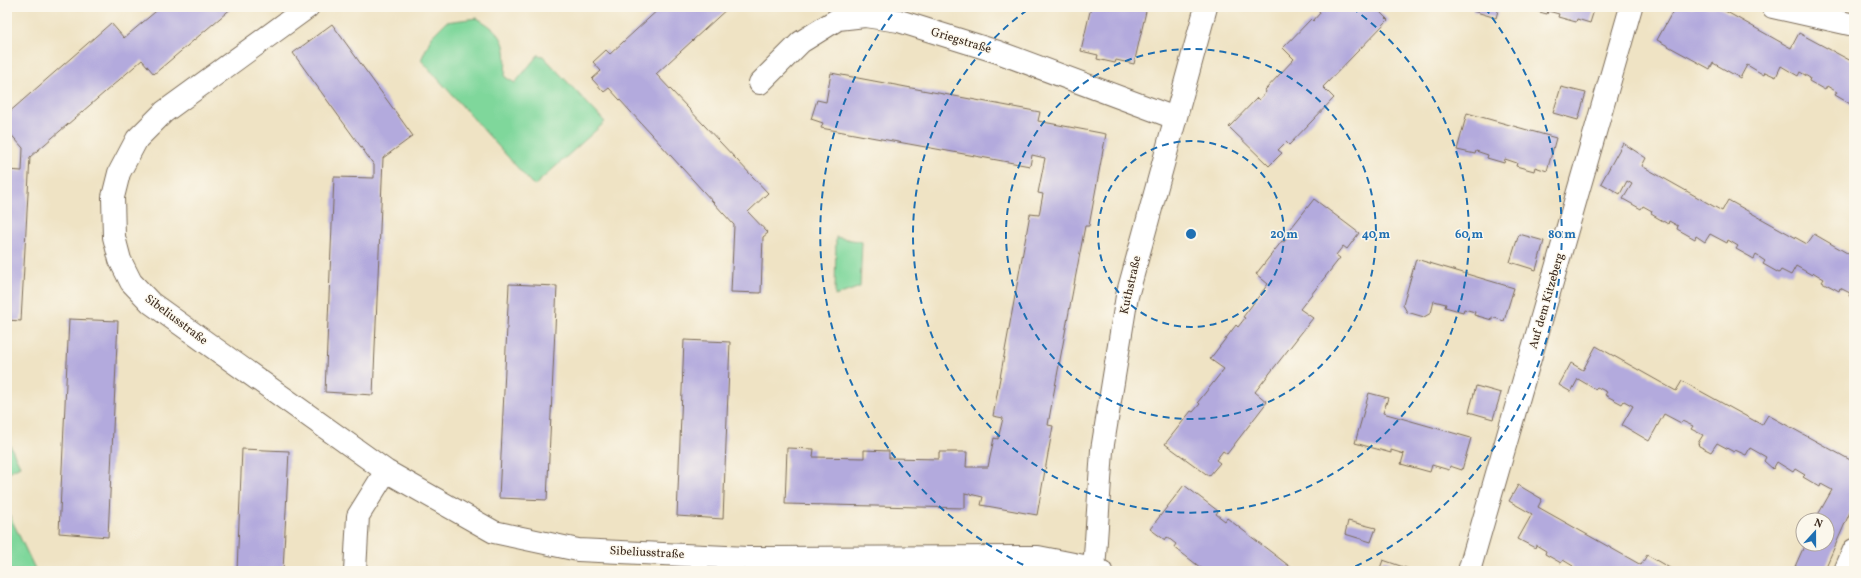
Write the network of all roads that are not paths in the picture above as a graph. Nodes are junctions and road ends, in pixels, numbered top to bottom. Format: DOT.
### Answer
graph roads {
  1 [pos="308,7"];
  2 [pos="1206,7"];
  3 [pos="1631,7"];
  4 [pos="1773,7"];
  5 [pos="1854,25"];
  6 [pos="760,83"];
  7 [pos="1175,118"];
  8 [pos="386,471"];
  9 [pos="1854,550"];
  10 [pos="747,564"];
  11 [pos="1096,570"];
  12 [pos="355,571"];
  13 [pos="1469,571"];
  14 [pos="1845,571"];
  1 -- 8 [label="street, Sibeliusstraße"];
  2 -- 7 [label="street, Kuthstraße"];
  3 -- 13 [label="street, Auf dem Kitzeberg"];
  4 -- 5 [label="street"];
  6 -- 7 [label="street, Griegstraße"];
  7 -- 11 [label="street, Kuthstraße"];
  8 -- 10 [label="street, Sibeliusstraße"];
  8 -- 12 [label="street"];
  9 -- 14 [label="street"];
  10 -- 11 [label="street, Sibeliusstraße"];
}
